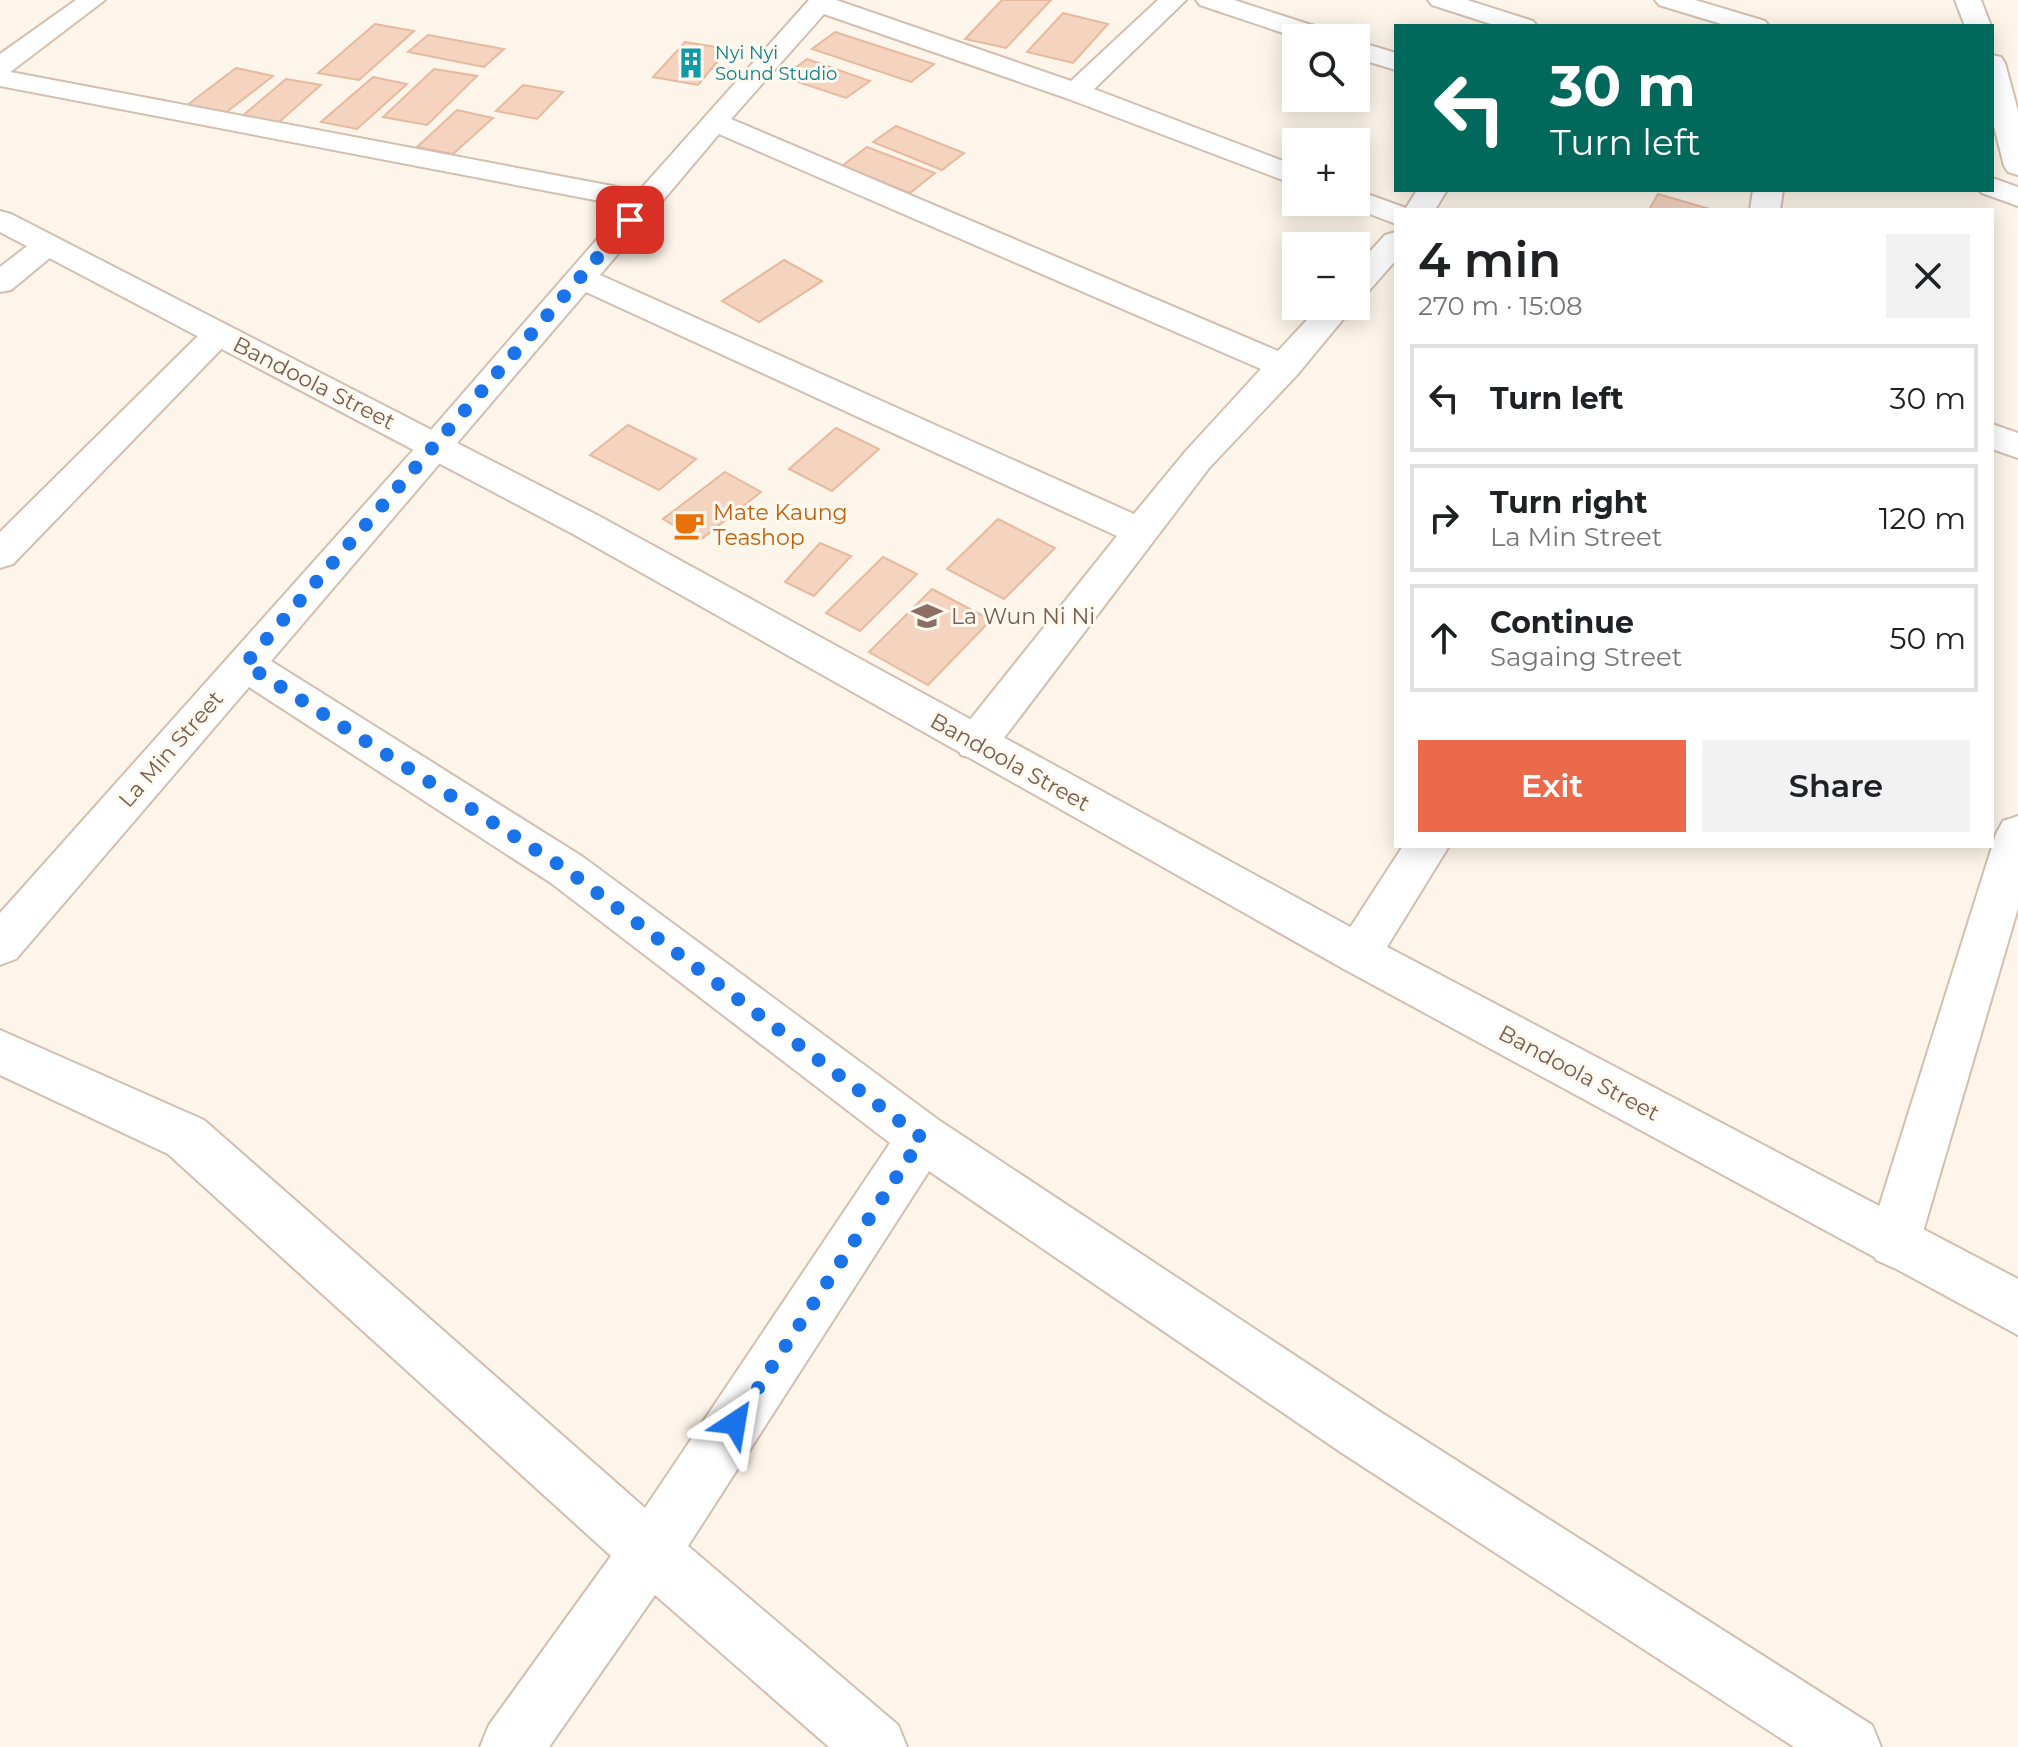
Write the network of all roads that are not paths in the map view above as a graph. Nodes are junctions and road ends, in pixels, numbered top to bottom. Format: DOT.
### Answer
graph roads {
  1 [pos="92,0"];
  2 [pos="1173,0"];
  3 [pos="1209,0"];
  4 [pos="1441,0"];
  5 [pos="1668,0"];
  6 [pos="1966,0"];
  7 [pos="821,2"];
  8 [pos="1498,15"];
  9 [pos="1282,24"];
  10 [pos="1519,24"];
  11 [pos="1749,24"];
  12 [pos="1977,24"];
  13 [pos="1370,54"];
  14 [pos="1994,54"];
  15 [pos="2018,60"];
  16 [pos="1394,61"];
  17 [pos="0,67"];
  18 [pos="1994,71"];
  19 [pos="0,78"];
  20 [pos="1076,92"];
  21 [pos="714,122"];
  22 [pos="2018,166"];
  23 [pos="1282,171"];
  24 [pos="1994,188"];
  25 [pos="2018,197"];
  26 [pos="647,201"];
  27 [pos="1370,205"];
  28 [pos="1394,214"];
  29 [pos="0,220"];
  30 [pos="1394,243"];
  31 [pos="46,246"];
  32 [pos="1370,270"];
  33 [pos="581,278"];
  34 [pos="0,283"];
  35 [pos="1326,320"];
  36 [pos="218,334"];
  37 [pos="1285,367"];
  38 [pos="1994,437"];
  39 [pos="437,445"];
  40 [pos="2018,446"];
  41 [pos="1140,532"];
  42 [pos="0,555"];
  43 [pos="245,664"];
  44 [pos="976,743"];
  45 [pos="2018,834"];
  46 [pos="1426,848"];
  47 [pos="0,945"];
  48 [pos="1358,954"];
  49 [pos="0,1052"];
  50 [pos="922,1138"];
  51 [pos="1894,1242"];
  52 [pos="2018,1308"];
  53 [pos="650,1552"];
  54 [pos="511,1747"];
  55 [pos="876,1747"];
  56 [pos="1850,1747"];
  1 -- 17 [label="street"];
  2 -- 20 [label="street"];
  3 -- 9 [label="street"];
  4 -- 8 [label="street"];
  5 -- 11 [label="street"];
  6 -- 12 [label="street"];
  7 -- 20 [label="street"];
  7 -- 21 [label="street, La Min Street"];
  8 -- 10 [label="street"];
  13 -- 16 [label="street"];
  14 -- 15 [label="street"];
  18 -- 22 [label="street"];
  19 -- 26 [label="street"];
  20 -- 23 [label="street"];
  21 -- 26 [label="street, La Min Street"];
  21 -- 37 [label="street"];
  24 -- 25 [label="street"];
  26 -- 33 [label="street, La Min Street"];
  27 -- 28 [label="street"];
  29 -- 31 [label="street, Bandoola Street"];
  30 -- 32 [label="street"];
  31 -- 34 [label="street"];
  31 -- 36 [label="street, Bandoola Street"];
  33 -- 39 [label="street, La Min Street"];
  33 -- 41 [label="street"];
  35 -- 37 [label="street"];
  36 -- 39 [label="street, Bandoola Street"];
  36 -- 42 [label="street"];
  37 -- 41 [label="street"];
  38 -- 40 [label="street"];
  39 -- 43 [label="street, La Min Street"];
  39 -- 44 [label="street, Bandoola Street"];
  41 -- 44 [label="street"];
  43 -- 47 [label="street, La Min Street"];
  43 -- 50 [label="street"];
  44 -- 48 [label="street, Bandoola Street"];
  45 -- 51 [label="street"];
  46 -- 48 [label="street"];
  48 -- 51 [label="street, Bandoola Street"];
  49 -- 53 [label="street"];
  50 -- 53 [label="street"];
  50 -- 56 [label="street"];
  51 -- 52 [label="street, Bandoola Street"];
  53 -- 54 [label="street"];
  53 -- 55 [label="street"];
}
